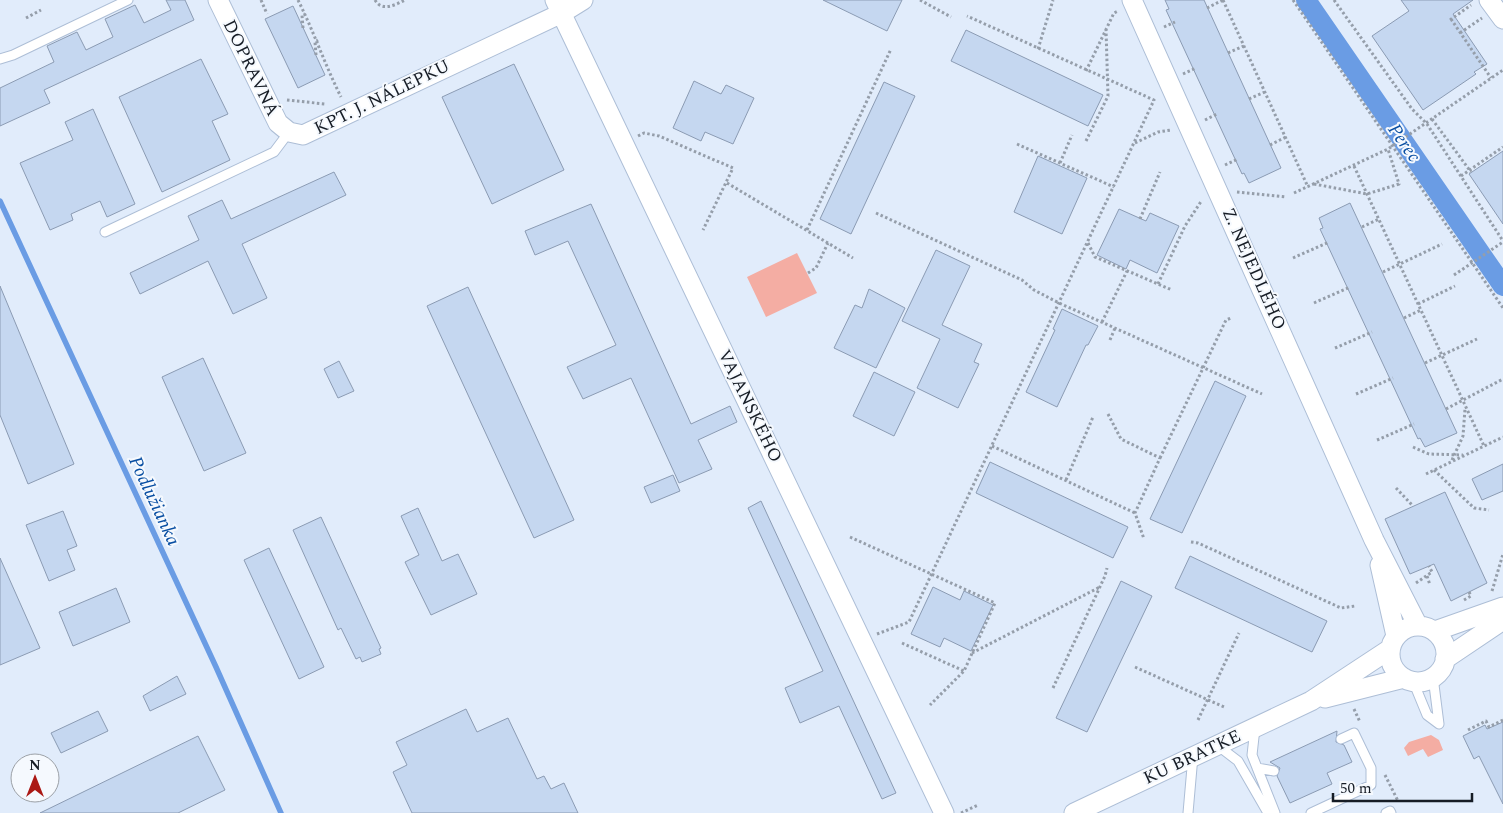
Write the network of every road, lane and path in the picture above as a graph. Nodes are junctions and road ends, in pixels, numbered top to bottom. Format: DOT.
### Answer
graph roads {
  1 [pos="128,0"];
  2 [pos="218,0"];
  3 [pos="261,0"];
  4 [pos="298,0"];
  5 [pos="375,0"];
  6 [pos="405,0"];
  7 [pos="583,0"];
  8 [pos="920,0"];
  9 [pos="1053,0"];
  10 [pos="1223,0"];
  11 [pos="1293,0"];
  12 [pos="1334,0"];
  13 [pos="1129,4"];
  14 [pos="558,7"];
  15 [pos="1207,8"];
  16 [pos="1489,9"];
  17 [pos="41,10"];
  18 [pos="267,14"];
  19 [pos="305,14"];
  20 [pos="967,16"];
  21 [pos="951,17"];
  22 [pos="26,18"];
  23 [pos="1175,22"];
  24 [pos="303,28"];
  25 [pos="1106,29"];
  26 [pos="1159,29"];
  27 [pos="1460,33"];
  28 [pos="318,40"];
  29 [pos="1244,46"];
  30 [pos="891,49"];
  31 [pos="1038,49"];
  32 [pos="1228,53"];
  33 [pos="316,55"];
  34 [pos="0,59"];
  35 [pos="1196,68"];
  36 [pos="1503,70"];
  37 [pos="1086,71"];
  38 [pos="1180,75"];
  39 [pos="1491,78"];
  40 [pos="1108,81"];
  41 [pos="1265,92"];
  42 [pos="278,99"];
  43 [pos="1249,99"];
  44 [pos="344,103"];
  45 [pos="332,104"];
  46 [pos="1217,114"];
  47 [pos="1432,119"];
  48 [pos="1202,121"];
  49 [pos="1426,124"];
  50 [pos="289,132"];
  51 [pos="1072,134"];
  52 [pos="1177,134"];
  53 [pos="1286,137"];
  54 [pos="1086,141"];
  55 [pos="1134,143"];
  56 [pos="1017,144"];
  57 [pos="624,145"];
  58 [pos="1270,145"];
  59 [pos="1393,145"];
  60 [pos="1503,147"];
  61 [pos="1388,149"];
  62 [pos="1238,159"];
  63 [pos="1060,163"];
  64 [pos="1222,166"];
  65 [pos="1354,166"];
  66 [pos="1470,171"];
  67 [pos="1160,172"];
  68 [pos="1460,176"];
  69 [pos="727,183"];
  70 [pos="1314,184"];
  71 [pos="1114,187"];
  72 [pos="1308,187"];
  73 [pos="1234,191"];
  74 [pos="1294,193"];
  75 [pos="1367,194"];
  76 [pos="1286,197"];
  77 [pos="1203,200"];
  78 [pos="876,214"];
  79 [pos="1140,219"];
  80 [pos="1378,219"];
  81 [pos="1362,227"];
  82 [pos="703,230"];
  83 [pos="807,230"];
  84 [pos="105,232"];
  85 [pos="1503,241"];
  86 [pos="1087,242"];
  87 [pos="1330,242"];
  88 [pos="828,243"];
  89 [pos="1442,244"];
  90 [pos="853,258"];
  91 [pos="1293,258"];
  92 [pos="1473,263"];
  93 [pos="1400,264"];
  94 [pos="1127,271"];
  95 [pos="1383,272"];
  96 [pos="808,273"];
  97 [pos="1454,275"];
  98 [pos="1158,284"];
  99 [pos="1455,286"];
  100 [pos="1350,287"];
  101 [pos="1172,290"];
  102 [pos="1058,303"];
  103 [pos="1314,304"];
  104 [pos="1418,304"];
  105 [pos="1503,308"];
  106 [pos="1421,310"];
  107 [pos="1231,318"];
  108 [pos="1404,318"];
  109 [pos="1102,322"];
  110 [pos="1115,328"];
  111 [pos="1372,332"];
  112 [pos="1477,339"];
  113 [pos="1110,340"];
  114 [pos="1335,348"];
  115 [pos="1442,355"];
  116 [pos="1425,363"];
  117 [pos="1203,368"];
  118 [pos="1393,378"];
  119 [pos="1503,379"];
  120 [pos="1262,394"];
  121 [pos="1356,394"];
  122 [pos="1463,402"];
  123 [pos="1466,407"];
  124 [pos="1446,410"];
  125 [pos="1108,414"];
  126 [pos="1093,417"];
  127 [pos="1414,424"];
  128 [pos="1503,437"];
  129 [pos="1378,440"];
  130 [pos="992,446"];
  131 [pos="1484,446"];
  132 [pos="1412,447"];
  133 [pos="1455,454"];
  134 [pos="1465,455"];
  135 [pos="1160,458"];
  136 [pos="1452,461"];
  137 [pos="1434,470"];
  138 [pos="1426,474"];
  139 [pos="1066,480"];
  140 [pos="1396,488"];
  141 [pos="1413,506"];
  142 [pos="1489,510"];
  143 [pos="1135,513"];
  144 [pos="850,537"];
  145 [pos="1144,539"];
  146 [pos="1374,540"];
  147 [pos="1191,542"];
  148 [pos="1503,554"];
  149 [pos="1429,566"];
  150 [pos="1107,568"];
  151 [pos="931,574"];
  152 [pos="1426,576"];
  153 [pos="1412,585"];
  154 [pos="1430,585"];
  155 [pos="1100,587"];
  156 [pos="1496,601"];
  157 [pos="1355,606"];
  158 [pos="1503,620"];
  159 [pos="894,626"];
  160 [pos="1427,628"];
  161 [pos="1240,633"];
  162 [pos="1393,642"];
  163 [pos="902,644"];
  164 [pos="972,653"];
  165 [pos="1445,659"];
  166 [pos="1135,666"];
  167 [pos="964,671"];
  168 [pos="1433,677"];
  169 [pos="1409,680"];
  170 [pos="1053,688"];
  171 [pos="1208,700"];
  172 [pos="1311,701"];
  173 [pos="930,705"];
  174 [pos="1224,707"];
  175 [pos="1198,720"];
  176 [pos="1503,720"];
  177 [pos="1255,727"];
  178 [pos="1468,730"];
  179 [pos="1341,739"];
  180 [pos="1217,744"];
  181 [pos="1193,756"];
  182 [pos="1257,768"];
  183 [pos="1274,771"];
  184 [pos="978,805"];
  185 [pos="944,813"];
  186 [pos="961,813"];
  187 [pos="1075,813"];
  188 [pos="1188,813"];
  189 [pos="1268,813"];
  190 [pos="1276,813"];
  191 [pos="1311,813"];
  192 [pos="1386,813"];
  193 [pos="1391,813"];
  1 -- 34 [label="lane"];
  2 -- 50 [label="street, DOPRAVNÁ"];
  3 -- 18 [label="path"];
  4 -- 19 [label="path"];
  5 -- 6 [label="path"];
  7 -- 14 [label="street, KPT. J. NÁLEPKU"];
  8 -- 21 [label="path"];
  9 -- 31 [label="path"];
  10 -- 15 [label="path"];
  10 -- 29 [label="path"];
  11 -- 59 [label="path"];
  12 -- 49 [label="path"];
  13 -- 25 [label="path"];
  13 -- 146 [label="street, Z. NEJEDLÉHO"];
  14 -- 50 [label="street, KPT. J. NÁLEPKU"];
  14 -- 57 [label="street, VAJANSKÉHO"];
  16 -- 27 [label="path"];
  16 -- 27 [label="path"];
  17 -- 22 [label="path"];
  19 -- 24 [label="path"];
  19 -- 28 [label="path"];
  20 -- 31 [label="path"];
  23 -- 26 [label="path"];
  25 -- 37 [label="path"];
  25 -- 40 [label="path"];
  27 -- 39 [label="path"];
  28 -- 33 [label="path"];
  28 -- 44 [label="path"];
  29 -- 32 [label="path"];
  29 -- 41 [label="path"];
  30 -- 83 [label="path"];
  31 -- 37 [label="path"];
  35 -- 38 [label="path"];
  36 -- 39 [label="path"];
  37 -- 40 [label="path"];
  39 -- 47 [label="path"];
  40 -- 54 [label="path"];
  40 -- 55 [label="path"];
  41 -- 43 [label="path"];
  41 -- 53 [label="path"];
  42 -- 45 [label="path"];
  46 -- 48 [label="path"];
  47 -- 49 [label="path"];
  47 -- 66 [label="path"];
  49 -- 59 [label="path"];
  49 -- 68 [label="path"];
  50 -- 84 [label="lane, KPT. J. NÁLEPKU"];
  51 -- 63 [label="path"];
  52 -- 55 [label="path"];
  53 -- 58 [label="path"];
  53 -- 72 [label="path"];
  55 -- 71 [label="path"];
  56 -- 63 [label="path"];
  57 -- 69 [label="path"];
  57 -- 185 [label="street, VAJANSKÉHO"];
  59 -- 61 [label="path"];
  59 -- 92 [label="path"];
  60 -- 66 [label="path"];
  61 -- 65 [label="path"];
  61 -- 75 [label="path"];
  62 -- 64 [label="path"];
  63 -- 71 [label="path"];
  65 -- 70 [label="path"];
  65 -- 75 [label="path"];
  66 -- 68 [label="path"];
  67 -- 79 [label="path"];
  68 -- 85 [label="path"];
  69 -- 82 [label="path"];
  69 -- 83 [label="path"];
  70 -- 72 [label="path"];
  70 -- 75 [label="path"];
  71 -- 86 [label="path"];
  72 -- 74 [label="path"];
  73 -- 76 [label="path"];
  75 -- 80 [label="path"];
  77 -- 98 [label="path"];
  78 -- 102 [label="path"];
  80 -- 81 [label="path"];
  80 -- 93 [label="path"];
  83 -- 88 [label="path"];
  85 -- 92 [label="path"];
  86 -- 94 [label="path"];
  86 -- 102 [label="path"];
  87 -- 91 [label="path"];
  88 -- 90 [label="path"];
  88 -- 96 [label="path"];
  89 -- 93 [label="path"];
  92 -- 97 [label="path"];
  92 -- 105 [label="path"];
  93 -- 95 [label="path"];
  93 -- 104 [label="path"];
  94 -- 98 [label="path"];
  94 -- 109 [label="path"];
  98 -- 101 [label="path"];
  99 -- 104 [label="path"];
  100 -- 103 [label="path"];
  102 -- 109 [label="path"];
  102 -- 130 [label="path"];
  104 -- 106 [label="path"];
  106 -- 108 [label="path"];
  106 -- 115 [label="path"];
  107 -- 117 [label="path"];
  109 -- 110 [label="path"];
  110 -- 113 [label="path"];
  110 -- 117 [label="path"];
  111 -- 114 [label="path"];
  112 -- 115 [label="path"];
  115 -- 116 [label="path"];
  115 -- 122 [label="path"];
  117 -- 120 [label="path"];
  117 -- 135 [label="path"];
  118 -- 121 [label="path"];
  119 -- 122 [label="path"];
  122 -- 123 [label="path"];
  122 -- 124 [label="path"];
  123 -- 131 [label="path"];
  123 -- 133 [label="path"];
  125 -- 135 [label="path"];
  126 -- 139 [label="path"];
  127 -- 129 [label="path"];
  128 -- 131 [label="path"];
  130 -- 139 [label="path"];
  130 -- 151 [label="path"];
  131 -- 134 [label="path"];
  132 -- 133 [label="path"];
  133 -- 134 [label="path"];
  133 -- 136 [label="path"];
  134 -- 136 [label="path"];
  135 -- 143 [label="path"];
  136 -- 137 [label="path"];
  137 -- 138 [label="path"];
  137 -- 142 [label="path"];
  139 -- 143 [label="path"];
  140 -- 141 [label="path"];
  143 -- 145 [label="path"];
  144 -- 151 [label="path"];
  146 -- 160 [label="street, Z. NEJEDLÉHO"];
  146 -- 162 [label="street, Z. NEJEDLÉHO"];
  147 -- 157 [label="path"];
  148 -- 156 [label="path"];
  149 -- 152 [label="path"];
  150 -- 155 [label="path"];
  151 -- 159 [label="path"];
  151 -- 164 [label="path"];
  152 -- 153 [label="path"];
  152 -- 154 [label="path"];
  155 -- 164 [label="path"];
  155 -- 170 [label="path"];
  156 -- 160 [label="street"];
  158 -- 165 [label="street"];
  160 -- 162 [label="street"];
  160 -- 165 [label="street"];
  161 -- 171 [label="path"];
  162 -- 169 [label="street"];
  162 -- 172 [label="street, KU BRATKE"];
  163 -- 167 [label="path"];
  164 -- 167 [label="path"];
  165 -- 168 [label="street"];
  166 -- 171 [label="path"];
  167 -- 173 [label="path"];
  168 -- 169 [label="street"];
  168 -- 169 [label="lane"];
  169 -- 172 [label="street, KU BRATKE"];
  171 -- 174 [label="path"];
  171 -- 175 [label="path"];
  172 -- 177 [label="street, KU BRATKE"];
  176 -- 178 [label="path"];
  177 -- 180 [label="street, KU BRATKE"];
  177 -- 182 [label="lane"];
  179 -- 191 [label="lane"];
  180 -- 181 [label="street, KU BRATKE"];
  180 -- 189 [label="lane"];
  181 -- 187 [label="street, KU BRATKE"];
  181 -- 188 [label="lane"];
  182 -- 183 [label="lane"];
  182 -- 190 [label="lane"];
  184 -- 186 [label="path"];
  192 -- 193 [label="lane"];
}
